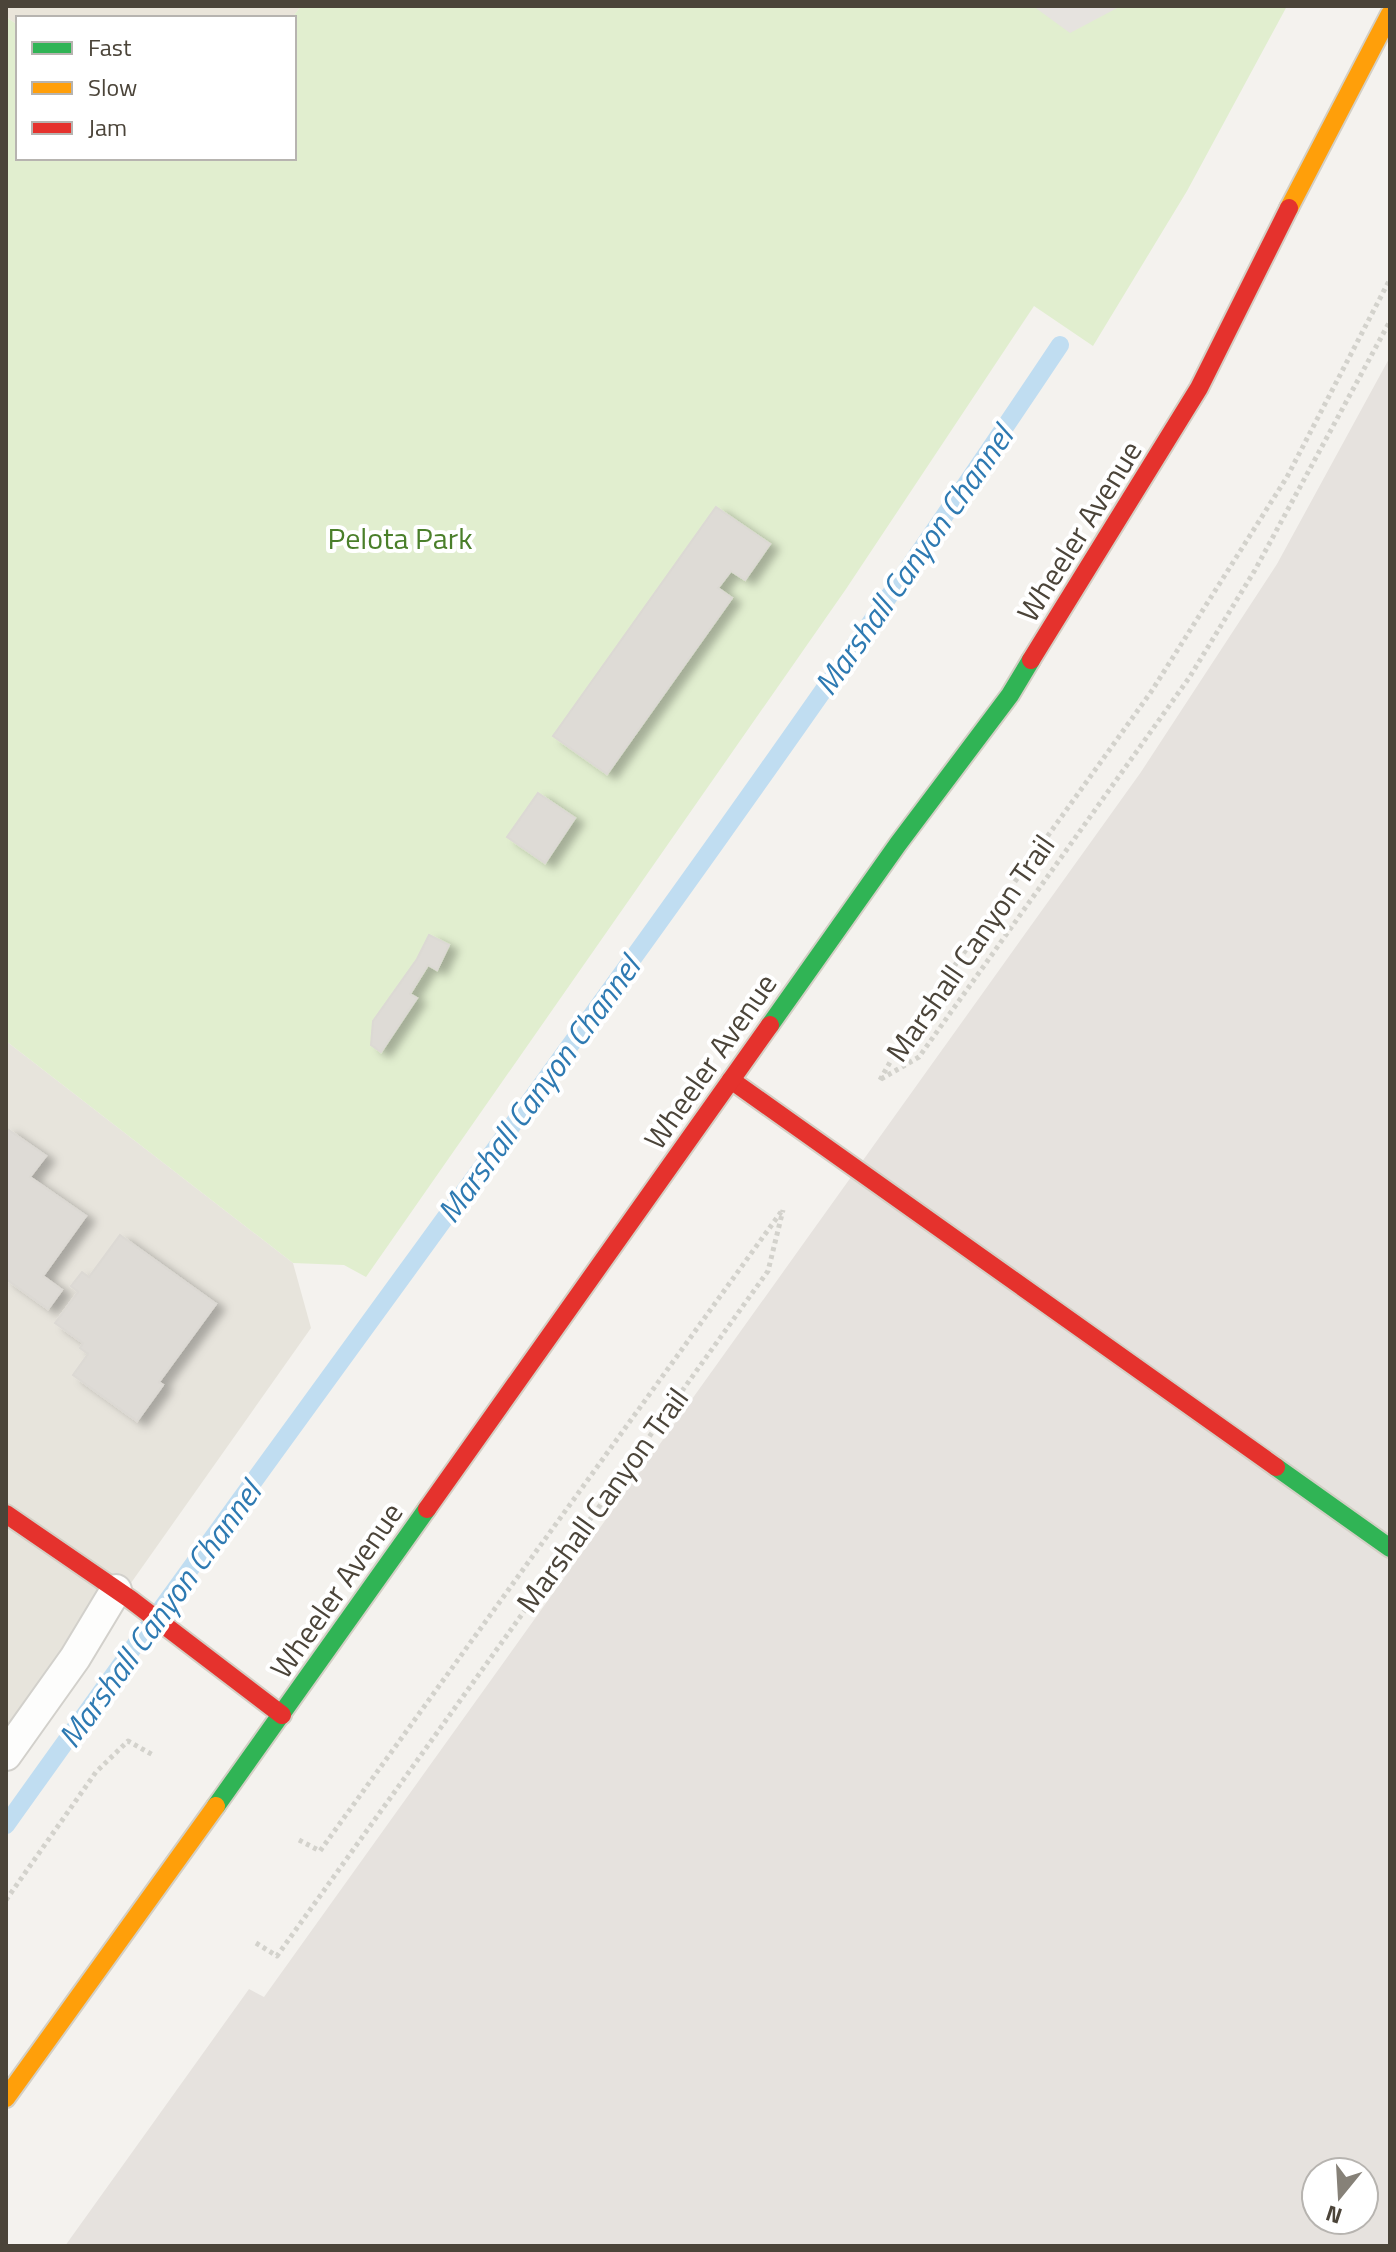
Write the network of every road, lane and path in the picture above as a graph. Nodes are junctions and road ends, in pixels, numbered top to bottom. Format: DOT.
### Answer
graph roads {
  1 [pos="1390,14"];
  2 [pos="1390,279"];
  3 [pos="1390,321"];
  4 [pos="731,1080"];
  5 [pos="6,1514"];
  6 [pos="1390,1548"];
  7 [pos="123,1594"];
  8 [pos="282,1715"];
  9 [pos="6,1755"];
  10 [pos="153,1755"];
  11 [pos="299,1840"];
  12 [pos="6,1900"];
  13 [pos="256,1943"];
  14 [pos="6,2098"];
  1 -- 4 [label="main road, Wheeler Avenue"];
  2 -- 3 [label="path, Marshall Canyon Trail"];
  4 -- 6 [label="main road"];
  4 -- 8 [label="main road, Wheeler Avenue"];
  5 -- 7 [label="main road"];
  7 -- 8 [label="main road"];
  7 -- 9 [label="lane"];
  8 -- 14 [label="main road, Wheeler Avenue"];
  10 -- 12 [label="path"];
  11 -- 13 [label="path, Marshall Canyon Trail"];
}
